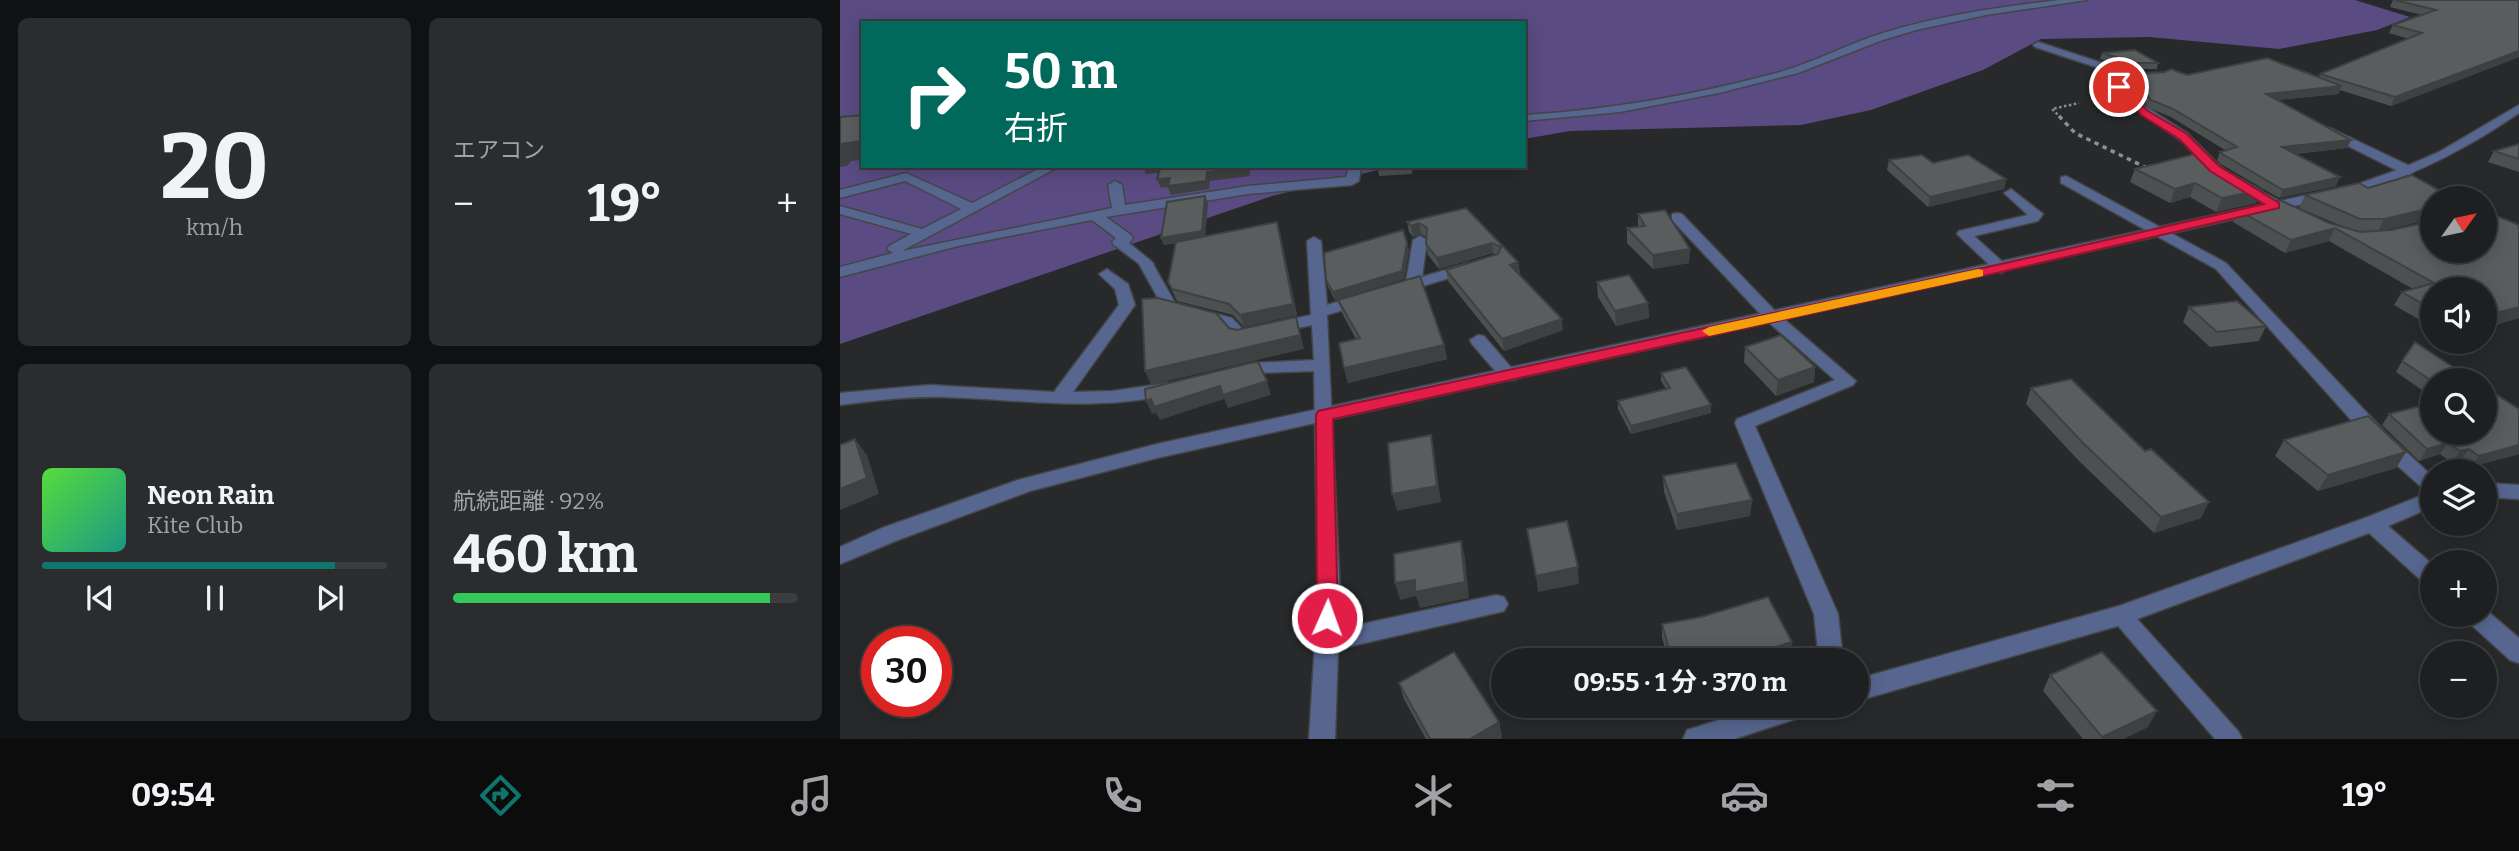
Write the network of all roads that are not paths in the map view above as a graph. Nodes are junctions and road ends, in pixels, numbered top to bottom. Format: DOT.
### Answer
graph roads {
  1 [pos="2083,0"];
  2 [pos="2038,45"];
  3 [pos="2162,74"];
  4 [pos="2133,76"];
  5 [pos="2519,108"];
  6 [pos="1526,118"];
  7 [pos="2323,129"];
  8 [pos="1050,168"];
  9 [pos="1355,168"];
  10 [pos="2405,173"];
  11 [pos="2066,180"];
  12 [pos="1115,185"];
  13 [pos="2421,186"];
  14 [pos="2011,193"];
  15 [pos="840,194"];
  16 [pos="2275,205"];
  17 [pos="973,209"];
  18 [pos="840,210"];
  19 [pos="1119,210"];
  20 [pos="1095,215"];
  21 [pos="2300,216"];
  22 [pos="1677,217"];
  23 [pos="2160,232"];
  24 [pos="925,234"];
  25 [pos="1420,240"];
  26 [pos="1314,242"];
  27 [pos="1146,264"];
  28 [pos="1483,264"];
  29 [pos="2001,268"];
  30 [pos="841,272"];
  31 [pos="1107,274"];
  32 [pos="1413,285"];
  33 [pos="1319,315"];
  34 [pos="1772,317"];
  35 [pos="1241,336"];
  36 [pos="1478,340"];
  37 [pos="1322,365"];
  38 [pos="1227,374"];
  39 [pos="1509,376"];
  40 [pos="1188,384"];
  41 [pos="1059,398"];
  42 [pos="840,399"];
  43 [pos="1324,415"];
  44 [pos="2420,476"];
  45 [pos="2497,491"];
  46 [pos="2519,492"];
  47 [pos="2420,504"];
  48 [pos="2372,524"];
  49 [pos="840,556"];
  50 [pos="2420,566"];
  51 [pos="1496,604"];
  52 [pos="2121,615"];
  53 [pos="2490,627"];
  54 [pos="1326,642"];
  55 [pos="1830,648"];
  56 [pos="2519,653"];
  57 [pos="1869,687"];
  58 [pos="1763,718"];
  59 [pos="1322,739"];
  60 [pos="1696,739"];
  61 [pos="2230,739"];
  1 -- 6 [label="street"];
  2 -- 4 [label="street"];
  3 -- 4 [label="street"];
  4 -- 16 [label="street"];
  5 -- 10 [label="street"];
  7 -- 10 [label="street"];
  8 -- 17 [label="street"];
  9 -- 19 [label="street"];
  10 -- 13 [label="street"];
  10 -- 16 [label="street"];
  11 -- 23 [label="street"];
  12 -- 19 [label="street"];
  14 -- 29 [label="street"];
  15 -- 17 [label="street"];
  16 -- 21 [label="street"];
  16 -- 23 [label="street"];
  17 -- 24 [label="street"];
  18 -- 24 [label="street"];
  19 -- 20 [label="street"];
  20 -- 27 [label="street"];
  20 -- 30 [label="street"];
  22 -- 34 [label="street"];
  23 -- 29 [label="street"];
  23 -- 44 [label="street"];
  24 -- 30 [label="street"];
  25 -- 32 [label="street"];
  26 -- 33 [label="street"];
  27 -- 35 [label="lane"];
  28 -- 32 [label="street"];
  29 -- 34 [label="street"];
  31 -- 41 [label="street"];
  32 -- 33 [label="street"];
  33 -- 35 [label="street"];
  33 -- 37 [label="street"];
  34 -- 39 [label="street"];
  34 -- 55 [label="street"];
  36 -- 39 [label="street"];
  37 -- 38 [label="street"];
  37 -- 43 [label="street"];
  39 -- 43 [label="street"];
  40 -- 41 [label="street"];
  41 -- 42 [label="street"];
  43 -- 49 [label="street"];
  43 -- 54 [label="street"];
  45 -- 46 [label="street"];
  47 -- 48 [label="street"];
  48 -- 50 [label="street"];
  48 -- 52 [label="street"];
  51 -- 54 [label="street"];
  52 -- 57 [label="street"];
  52 -- 61 [label="lane"];
  53 -- 56 [label="street"];
  54 -- 59 [label="street"];
  58 -- 60 [label="street"];
}
